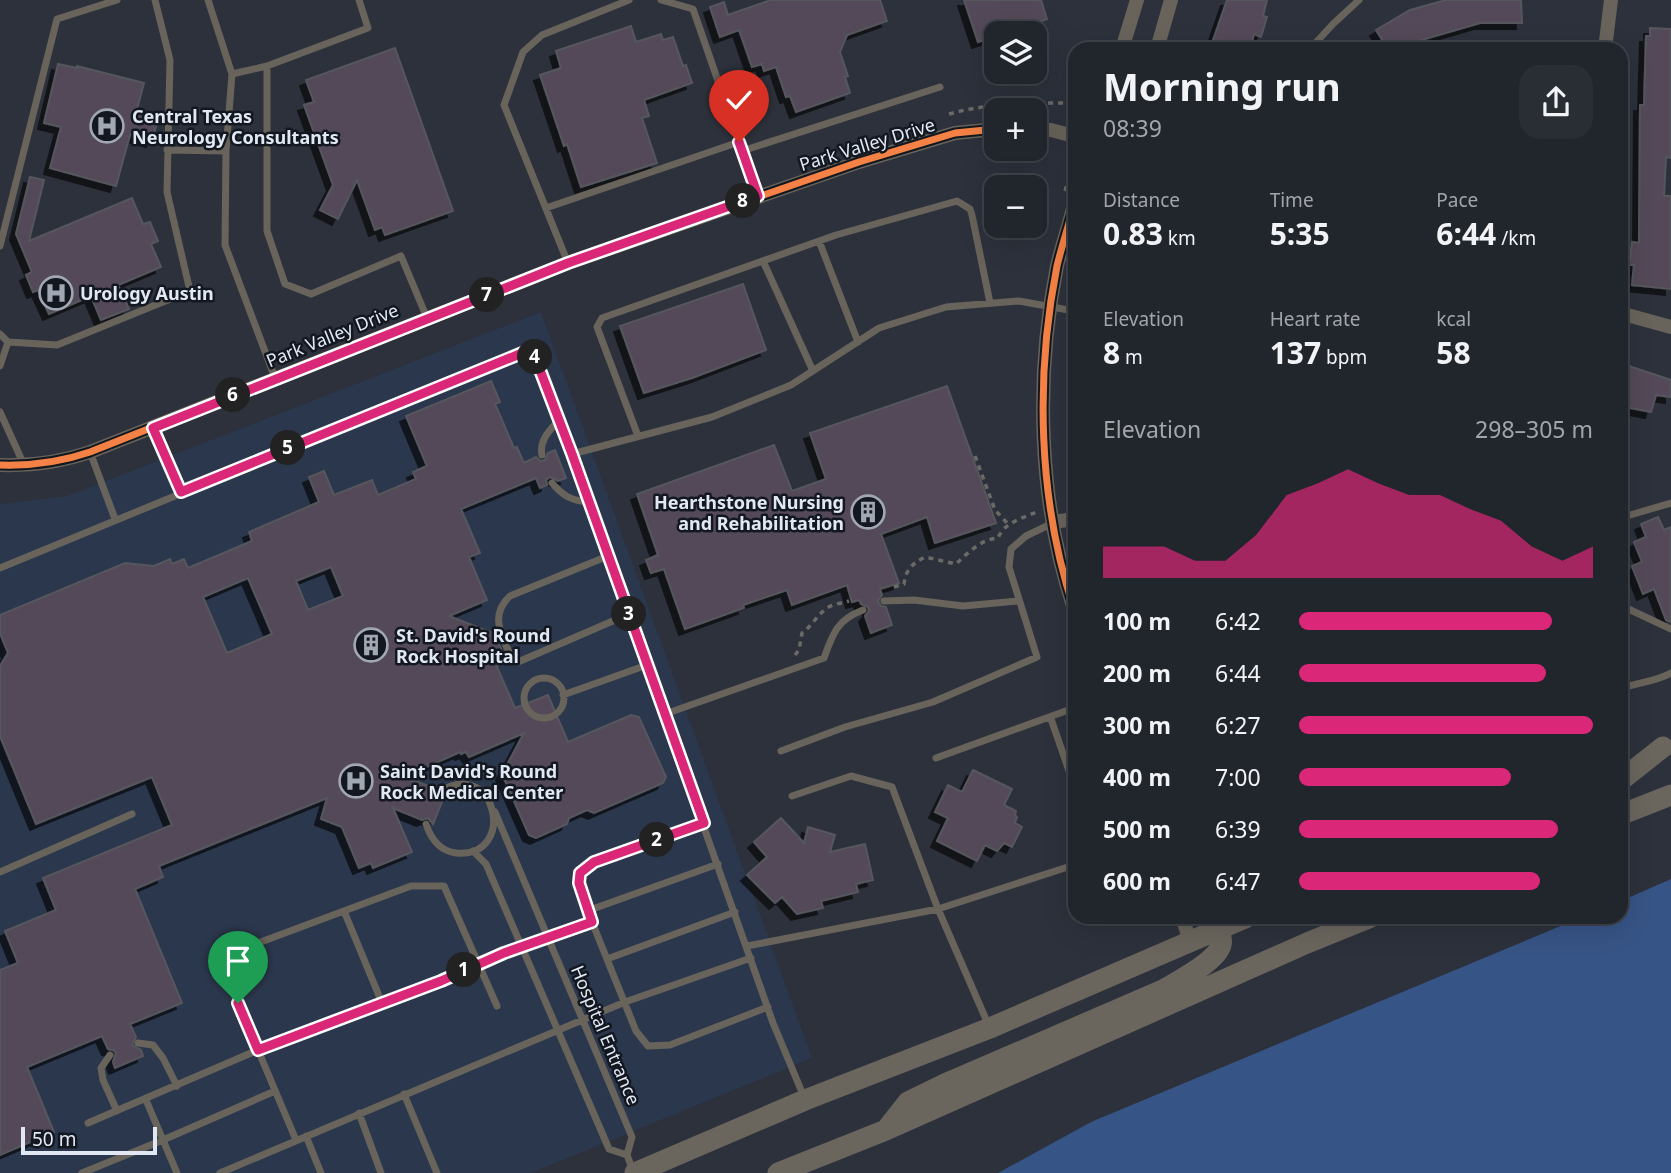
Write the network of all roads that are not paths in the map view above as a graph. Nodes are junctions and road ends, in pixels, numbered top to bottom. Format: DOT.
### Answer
graph roads {
  1 [pos="117,0"];
  2 [pos="155,0"];
  3 [pos="208,0"];
  4 [pos="359,0"];
  5 [pos="629,0"];
  6 [pos="661,0"];
  7 [pos="1137,0"];
  8 [pos="1171,0"];
  9 [pos="1359,0"];
  10 [pos="1611,0"];
  11 [pos="1124,42"];
  12 [pos="1159,42"];
  13 [pos="1316,42"];
  14 [pos="1606,42"];
  15 [pos="267,66"];
  16 [pos="232,74"];
  17 [pos="940,87"];
  18 [pos="984,129"];
  19 [pos="1047,130"];
  20 [pos="1068,134"];
  21 [pos="741,146"];
  22 [pos="167,150"];
  23 [pos="226,151"];
  24 [pos="758,196"];
  25 [pos="546,208"];
  26 [pos="1068,227"];
  27 [pos="819,241"];
  28 [pos="0,246"];
  29 [pos="763,261"];
  30 [pos="568,263"];
  31 [pos="990,303"];
  32 [pos="1052,307"];
  33 [pos="1068,310"];
  34 [pos="1628,315"];
  35 [pos="427,318"];
  36 [pos="1671,327"];
  37 [pos="0,334"];
  38 [pos="8,342"];
  39 [pos="858,342"];
  40 [pos="0,366"];
  41 [pos="813,370"];
  42 [pos="275,377"];
  43 [pos="0,412"];
  44 [pos="559,419"];
  45 [pos="153,428"];
  46 [pos="638,436"];
  47 [pos="90,452"];
  48 [pos="572,454"];
  49 [pos="542,455"];
  50 [pos="0,465"];
  51 [pos="24,466"];
  52 [pos="552,483"];
  53 [pos="181,492"];
  54 [pos="589,502"];
  55 [pos="1671,503"];
  56 [pos="1628,516"];
  57 [pos="115,519"];
  58 [pos="1068,520"];
  59 [pos="1053,522"];
  60 [pos="608,555"];
  61 [pos="0,568"];
  62 [pos="1068,591"];
  63 [pos="884,601"];
  64 [pos="1019,601"];
  65 [pos="1628,609"];
  66 [pos="863,610"];
  67 [pos="629,614"];
  68 [pos="1671,629"];
  69 [pos="647,665"];
  70 [pos="1671,673"];
  71 [pos="1628,686"];
  72 [pos="563,695"];
  73 [pos="1068,711"];
  74 [pos="665,714"];
  75 [pos="1051,719"];
  76 [pos="1667,745"];
  77 [pos="781,751"];
  78 [pos="936,758"];
  79 [pos="1628,761"];
  80 [pos="1068,768"];
  81 [pos="1628,775"];
  82 [pos="436,794"];
  83 [pos="1671,794"];
  84 [pos="792,796"];
  85 [pos="495,811"];
  86 [pos="1628,812"];
  87 [pos="132,814"];
  88 [pos="704,823"];
  89 [pos="426,824"];
  90 [pos="472,851"];
  91 [pos="718,863"];
  92 [pos="1068,867"];
  93 [pos="0,872"];
  94 [pos="938,909"];
  95 [pos="344,911"];
  96 [pos="587,911"];
  97 [pos="735,912"];
  98 [pos="592,922"];
  99 [pos="1184,924"];
  100 [pos="1216,924"];
  101 [pos="1217,924"];
  102 [pos="1346,924"];
  103 [pos="547,939"];
  104 [pos="1190,941"];
  105 [pos="747,946"];
  106 [pos="523,947"];
  107 [pos="751,958"];
  108 [pos="607,959"];
  109 [pos="478,964"];
  110 [pos="625,1002"];
  111 [pos="382,1003"];
  112 [pos="497,1006"];
  113 [pos="768,1007"];
  114 [pos="581,1020"];
  115 [pos="990,1028"];
  116 [pos="559,1030"];
  117 [pos="138,1043"];
  118 [pos="258,1050"];
  119 [pos="110,1055"];
  120 [pos="177,1086"];
  121 [pos="275,1091"];
  122 [pos="404,1094"];
  123 [pos="146,1100"];
  124 [pos="805,1100"];
  125 [pos="117,1111"];
  126 [pos="359,1114"];
  127 [pos="88,1123"];
  128 [pos="886,1130"];
  129 [pos="306,1136"];
  130 [pos="163,1140"];
  131 [pos="296,1140"];
  132 [pos="632,1167"];
  133 [pos="82,1173"];
  134 [pos="177,1173"];
  135 [pos="220,1173"];
  136 [pos="321,1173"];
  137 [pos="381,1173"];
  138 [pos="437,1173"];
  139 [pos="778,1173"];
  1 -- 28 [label="lane"];
  2 -- 22 [label="lane"];
  3 -- 16 [label="lane"];
  4 -- 15 [label="lane"];
  5 -- 25 [label="lane"];
  6 -- 21 [label="lane"];
  7 -- 11 [label="street"];
  8 -- 12 [label="street"];
  9 -- 13 [label="lane"];
  10 -- 14 [label="street"];
  15 -- 16 [label="lane"];
  15 -- 35 [label="lane"];
  16 -- 23 [label="lane"];
  17 -- 21 [label="lane"];
  18 -- 24 [label="street, Park Valley Drive"];
  19 -- 20 [label="street"];
  21 -- 24 [label="lane"];
  21 -- 25 [label="lane"];
  22 -- 23 [label="lane"];
  22 -- 38 [label="lane"];
  23 -- 42 [label="lane"];
  24 -- 30 [label="street, Park Valley Drive"];
  25 -- 30 [label="lane"];
  26 -- 32 [label="street"];
  27 -- 29 [label="lane"];
  27 -- 31 [label="lane"];
  27 -- 39 [label="lane"];
  29 -- 41 [label="lane"];
  29 -- 46 [label="lane"];
  30 -- 35 [label="street, Park Valley Drive"];
  31 -- 32 [label="lane"];
  31 -- 39 [label="lane"];
  32 -- 33 [label="lane"];
  32 -- 59 [label="street"];
  34 -- 36 [label="street"];
  35 -- 42 [label="street, Park Valley Drive"];
  37 -- 38 [label="lane"];
  38 -- 40 [label="lane"];
  39 -- 41 [label="lane"];
  41 -- 46 [label="lane"];
  42 -- 45 [label="street, Park Valley Drive"];
  43 -- 51 [label="lane"];
  44 -- 48 [label="lane"];
  44 -- 49 [label="lane"];
  44 -- 53 [label="lane"];
  45 -- 47 [label="street, Park Valley Drive"];
  45 -- 53 [label="lane"];
  46 -- 48 [label="lane"];
  47 -- 51 [label="street, Park Valley Drive"];
  47 -- 57 [label="lane"];
  48 -- 54 [label="lane"];
  50 -- 51 [label="street, Park Valley Drive"];
  52 -- 54 [label="lane"];
  53 -- 57 [label="lane"];
  54 -- 60 [label="lane"];
  55 -- 56 [label="lane"];
  57 -- 61 [label="lane"];
  58 -- 59 [label="street"];
  59 -- 62 [label="street"];
  59 -- 64 [label="lane"];
  60 -- 67 [label="lane"];
  60 -- 67 [label="lane"];
  63 -- 64 [label="lane"];
  64 -- 77 [label="lane"];
  65 -- 68 [label="lane"];
  66 -- 74 [label="lane"];
  67 -- 69 [label="lane"];
  69 -- 72 [label="lane"];
  69 -- 74 [label="lane"];
  70 -- 71 [label="lane"];
  72 -- 72 [label="lane"];
  73 -- 75 [label="lane"];
  74 -- 88 [label="lane"];
  75 -- 78 [label="lane"];
  75 -- 80 [label="lane"];
  76 -- 79 [label="main road"];
  76 -- 81 [label="main road"];
  82 -- 85 [label="lane"];
  83 -- 86 [label="main road"];
  84 -- 94 [label="lane"];
  85 -- 90 [label="lane"];
  85 -- 103 [label="lane, Hospital Entrance"];
  87 -- 93 [label="lane"];
  88 -- 91 [label="lane"];
  88 -- 96 [label="lane"];
  89 -- 90 [label="lane"];
  90 -- 106 [label="lane"];
  91 -- 96 [label="lane"];
  91 -- 97 [label="lane"];
  92 -- 94 [label="lane"];
  94 -- 105 [label="lane"];
  94 -- 115 [label="lane"];
  95 -- 109 [label="lane"];
  95 -- 111 [label="lane"];
  95 -- 118 [label="lane"];
  96 -- 98 [label="lane"];
  97 -- 105 [label="lane"];
  97 -- 108 [label="lane"];
  98 -- 103 [label="lane"];
  98 -- 108 [label="lane"];
  99 -- 104 [label="street"];
  100 -- 104 [label="main road"];
  101 -- 128 [label="main road"];
  102 -- 128 [label="main road"];
  103 -- 106 [label="lane"];
  103 -- 114 [label="lane, Hospital Entrance"];
  104 -- 115 [label="main road"];
  105 -- 107 [label="lane"];
  106 -- 109 [label="lane"];
  106 -- 116 [label="lane"];
  107 -- 110 [label="lane"];
  107 -- 113 [label="lane"];
  108 -- 110 [label="lane"];
  109 -- 111 [label="lane"];
  109 -- 112 [label="lane"];
  110 -- 113 [label="lane"];
  110 -- 114 [label="lane"];
  111 -- 118 [label="lane"];
  113 -- 124 [label="lane"];
  114 -- 116 [label="lane"];
  114 -- 132 [label="lane, Hospital Entrance"];
  115 -- 124 [label="main road"];
  116 -- 122 [label="lane"];
  116 -- 132 [label="lane"];
  117 -- 120 [label="lane"];
  118 -- 120 [label="lane"];
  118 -- 121 [label="lane"];
  119 -- 125 [label="lane"];
  120 -- 123 [label="lane"];
  121 -- 130 [label="lane"];
  121 -- 131 [label="lane"];
  122 -- 126 [label="lane"];
  122 -- 138 [label="lane"];
  123 -- 125 [label="lane"];
  123 -- 130 [label="lane"];
  124 -- 132 [label="main road"];
  125 -- 127 [label="lane"];
  126 -- 129 [label="lane"];
  126 -- 137 [label="lane"];
  128 -- 139 [label="main road"];
  129 -- 131 [label="lane"];
  129 -- 136 [label="lane"];
  130 -- 133 [label="lane"];
  130 -- 134 [label="lane"];
  131 -- 135 [label="lane"];
}
